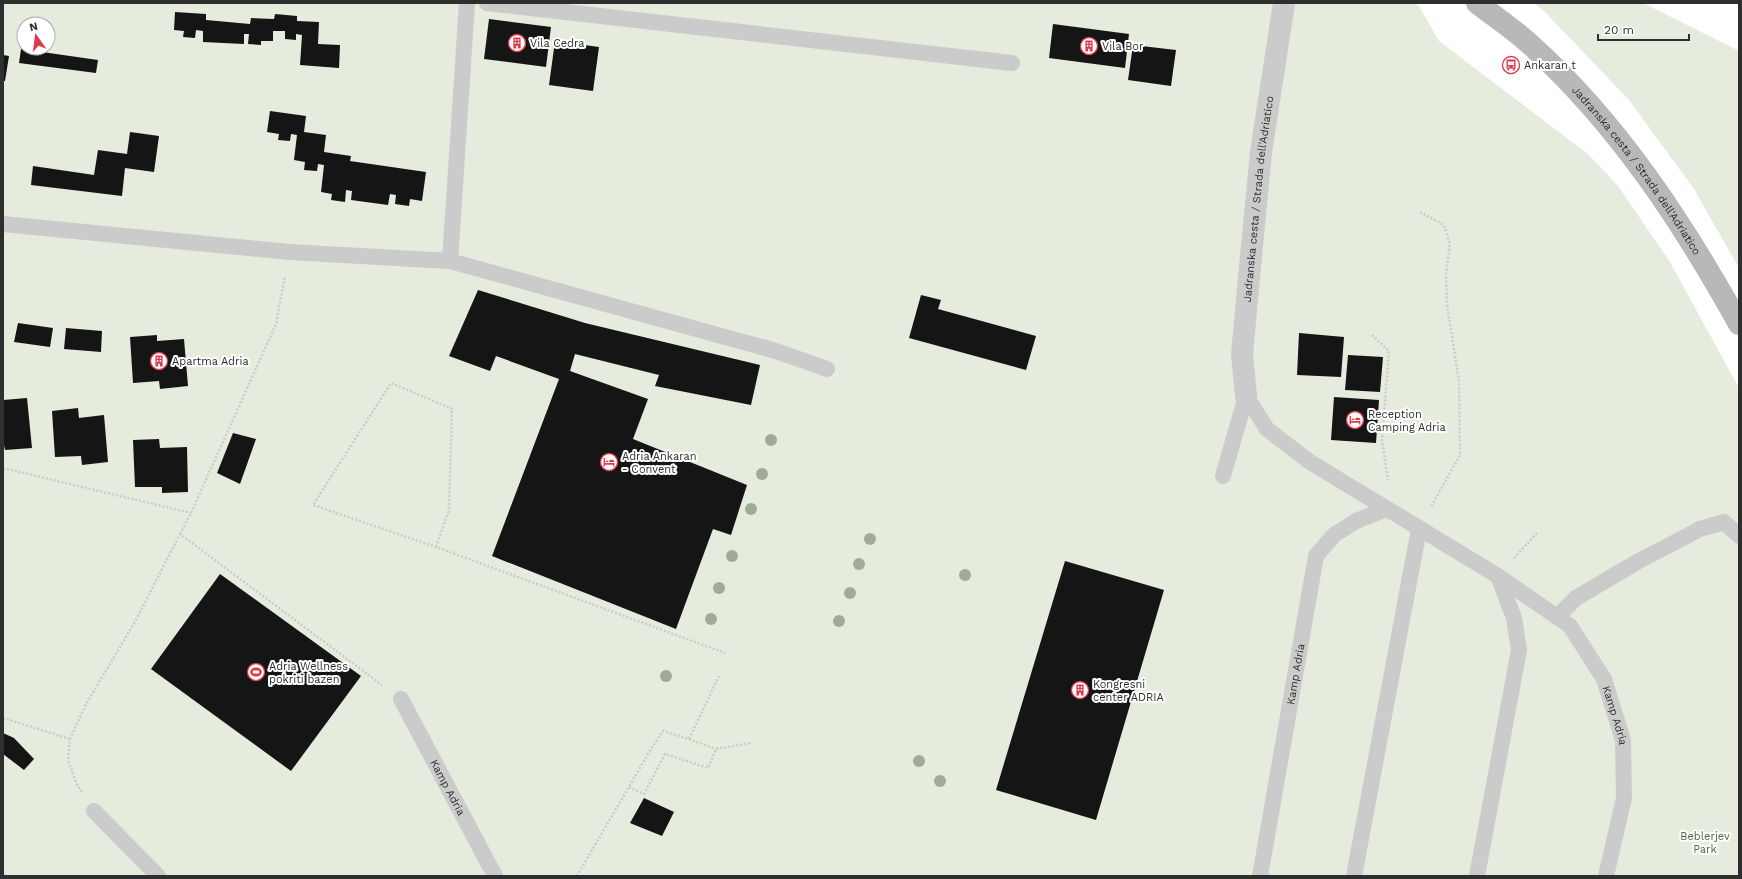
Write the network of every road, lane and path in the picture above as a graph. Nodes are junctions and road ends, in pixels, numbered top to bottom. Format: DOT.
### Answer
graph roads {
  1 [pos="467,3"];
  2 [pos="486,3"];
  3 [pos="1284,3"];
  4 [pos="1476,3"];
  5 [pos="1012,63"];
  6 [pos="1420,212"];
  7 [pos="3,224"];
  8 [pos="289,252"];
  9 [pos="450,261"];
  10 [pos="1739,324"];
  11 [pos="1372,335"];
  12 [pos="827,369"];
  13 [pos="1246,396"];
  14 [pos="3,468"];
  15 [pos="1223,476"];
  16 [pos="1391,512"];
  17 [pos="191,513"];
  18 [pos="1419,529"];
  19 [pos="1537,533"];
  20 [pos="180,534"];
  21 [pos="1739,536"];
  22 [pos="436,547"];
  23 [pos="1498,576"];
  24 [pos="1557,617"];
  25 [pos="725,653"];
  26 [pos="719,676"];
  27 [pos="402,699"];
  28 [pos="3,718"];
  29 [pos="70,739"];
  30 [pos="689,739"];
  31 [pos="750,743"];
  32 [pos="716,749"];
  33 [pos="629,787"];
  34 [pos="94,811"];
  35 [pos="3,872"];
  36 [pos="6,876"];
  37 [pos="158,876"];
  38 [pos="495,876"];
  39 [pos="577,876"];
  40 [pos="1260,876"];
  41 [pos="1354,876"];
  42 [pos="1477,876"];
  43 [pos="1606,876"];
  1 -- 9 [label="lane"];
  2 -- 5 [label="lane"];
  3 -- 13 [label="street, Jadranska cesta / Strada dell'Adriatico"];
  4 -- 10 [label="main road, Jadranska cesta / Strada dell'Adriatico"];
  6 -- 18 [label="path"];
  7 -- 8 [label="lane"];
  8 -- 9 [label="lane"];
  8 -- 17 [label="path"];
  9 -- 12 [label="lane"];
  11 -- 16 [label="path"];
  13 -- 15 [label="lane"];
  13 -- 16 [label="lane, Kamp Adria"];
  14 -- 17 [label="path"];
  16 -- 18 [label="lane, Kamp Adria"];
  16 -- 40 [label="lane, Kamp Adria"];
  17 -- 20 [label="path"];
  18 -- 23 [label="lane, Kamp Adria"];
  18 -- 41 [label="lane"];
  19 -- 23 [label="path"];
  20 -- 27 [label="path"];
  20 -- 29 [label="path"];
  21 -- 24 [label="lane"];
  22 -- 22 [label="path"];
  22 -- 25 [label="path"];
  23 -- 24 [label="lane, Kamp Adria"];
  23 -- 42 [label="lane"];
  24 -- 43 [label="lane, Kamp Adria"];
  26 -- 30 [label="path"];
  27 -- 38 [label="lane, Kamp Adria"];
  28 -- 29 [label="path"];
  29 -- 34 [label="path"];
  30 -- 32 [label="path"];
  30 -- 33 [label="path"];
  31 -- 32 [label="path"];
  32 -- 33 [label="path"];
  33 -- 39 [label="path"];
  34 -- 37 [label="lane"];
  35 -- 36 [label="path"];
}
